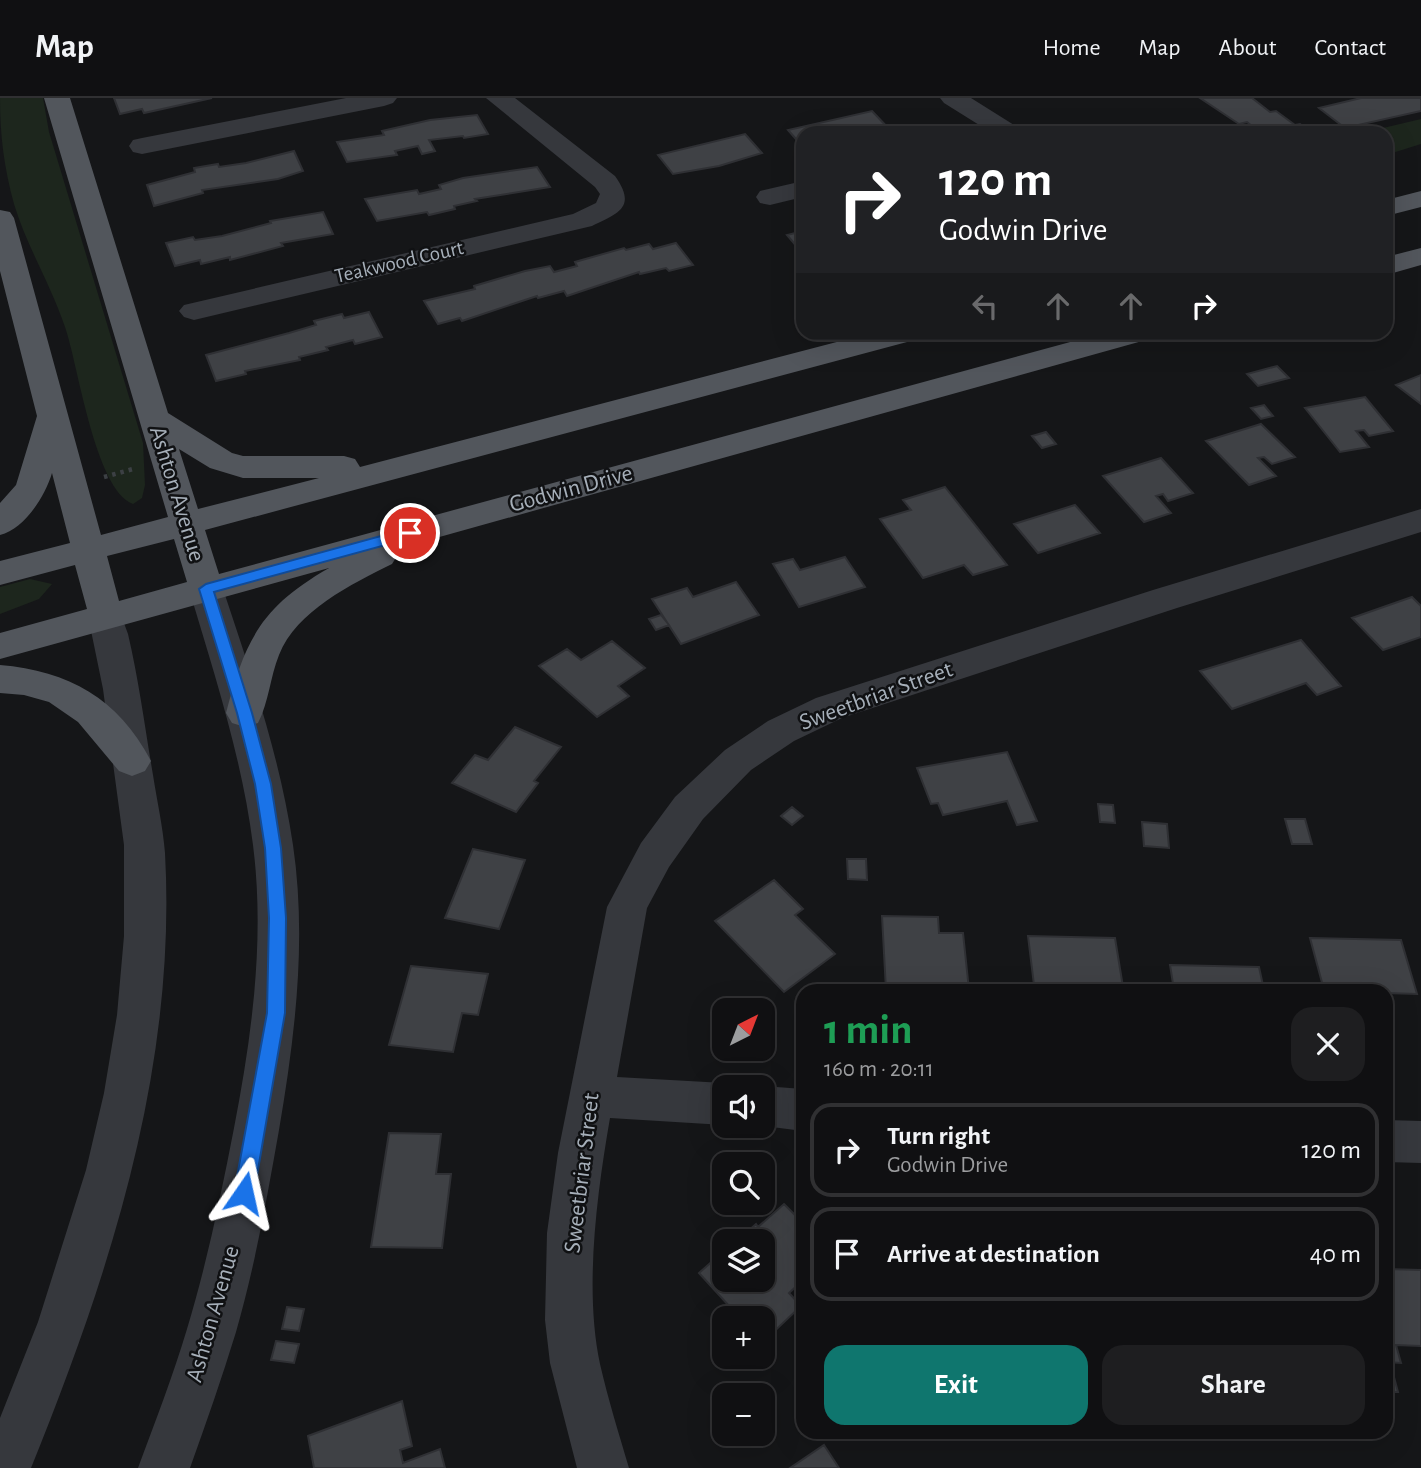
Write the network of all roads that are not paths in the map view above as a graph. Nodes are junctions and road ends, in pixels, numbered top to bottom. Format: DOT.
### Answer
graph roads {
  1 [pos="57,98"];
  2 [pos="384,98"];
  3 [pos="499,98"];
  4 [pos="956,99"];
  5 [pos="999,126"];
  6 [pos="142,146"];
  7 [pos="796,191"];
  8 [pos="770,197"];
  9 [pos="1421,198"];
  10 [pos="1393,206"];
  11 [pos="0,218"];
  12 [pos="1421,256"];
  13 [pos="1393,264"];
  14 [pos="194,311"];
  15 [pos="882,340"];
  16 [pos="1114,340"];
  17 [pos="53,415"];
  18 [pos="154,418"];
  19 [pos="437,458"];
  20 [pos="460,519"];
  21 [pos="1421,520"];
  22 [pos="0,524"];
  23 [pos="187,524"];
  24 [pos="89,550"];
  25 [pos="0,573"];
  26 [pos="206,589"];
  27 [pos="106,616"];
  28 [pos="0,646"];
  29 [pos="0,680"];
  30 [pos="245,713"];
  31 [pos="132,761"];
  32 [pos="591,1096"];
  33 [pos="712,1103"];
  34 [pos="775,1108"];
  35 [pos="796,1109"];
  36 [pos="1393,1141"];
  37 [pos="1421,1142"];
  38 [pos="5,1468"];
  39 [pos="164,1468"];
  40 [pos="603,1468"];
  1 -- 18 [label="main road, Ashton Avenue"];
  2 -- 6 [label="street"];
  3 -- 14 [label="street, Teakwood Court"];
  4 -- 5 [label="street"];
  7 -- 8 [label="street"];
  9 -- 10 [label="main road"];
  11 -- 17 [label="main road"];
  12 -- 13 [label="main road"];
  15 -- 19 [label="main road"];
  16 -- 20 [label="main road, Godwin Drive"];
  17 -- 22 [label="main road"];
  17 -- 24 [label="main road"];
  18 -- 19 [label="main road"];
  18 -- 23 [label="main road, Ashton Avenue"];
  19 -- 23 [label="main road"];
  20 -- 26 [label="main road, Godwin Drive"];
  20 -- 30 [label="main road"];
  21 -- 32 [label="street, Sweetbriar Street"];
  23 -- 24 [label="main road"];
  23 -- 26 [label="main road, Ashton Avenue"];
  24 -- 25 [label="main road"];
  24 -- 27 [label="main road"];
  26 -- 27 [label="main road, Godwin Drive"];
  26 -- 30 [label="street, Ashton Avenue"];
  27 -- 28 [label="main road, Godwin Drive"];
  27 -- 31 [label="street"];
  29 -- 31 [label="main road"];
  30 -- 39 [label="street, Ashton Avenue"];
  31 -- 38 [label="street"];
  32 -- 33 [label="street"];
  32 -- 40 [label="street, Sweetbriar Street"];
  34 -- 35 [label="street"];
  36 -- 37 [label="street"];
}
